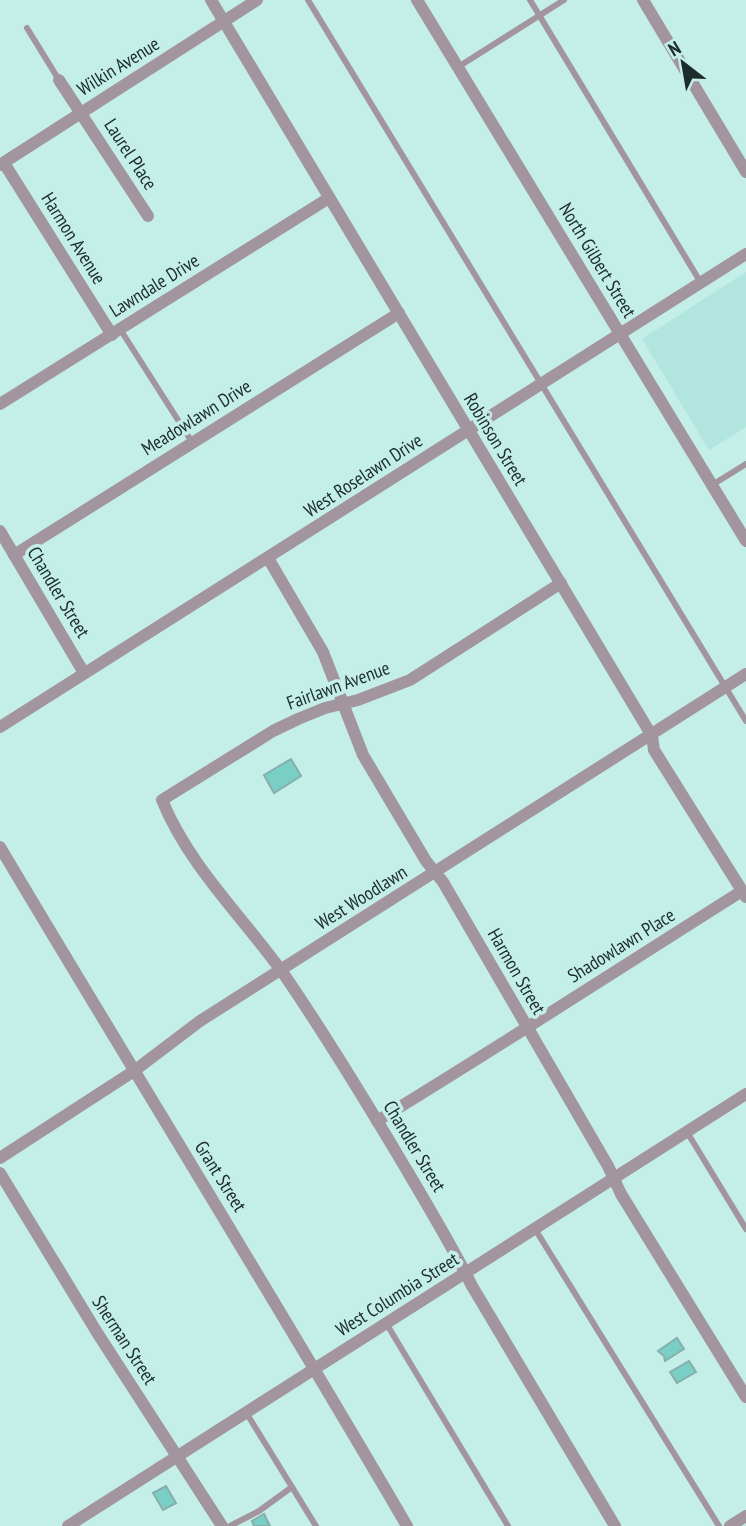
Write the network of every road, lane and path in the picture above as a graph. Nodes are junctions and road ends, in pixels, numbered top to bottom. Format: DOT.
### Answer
graph roads {
  1 [pos="211,0"];
  2 [pos="257,0"];
  3 [pos="308,0"];
  4 [pos="417,0"];
  5 [pos="530,0"];
  6 [pos="564,0"];
  7 [pos="643,0"];
  8 [pos="540,16"];
  9 [pos="224,21"];
  10 [pos="27,28"];
  11 [pos="458,67"];
  12 [pos="59,80"];
  13 [pos="80,112"];
  14 [pos="2,164"];
  15 [pos="746,172"];
  16 [pos="329,198"];
  17 [pos="148,216"];
  18 [pos="746,254"];
  19 [pos="701,283"];
  20 [pos="398,313"];
  21 [pos="116,332"];
  22 [pos="621,335"];
  23 [pos="542,384"];
  24 [pos="0,404"];
  25 [pos="469,429"];
  26 [pos="192,442"];
  27 [pos="746,464"];
  28 [pos="712,485"];
  29 [pos="0,531"];
  30 [pos="746,541"];
  31 [pos="14,555"];
  32 [pos="268,558"];
  33 [pos="561,583"];
  34 [pos="84,673"];
  35 [pos="746,674"];
  36 [pos="725,687"];
  37 [pos="343,703"];
  38 [pos="746,722"];
  39 [pos="0,727"];
  40 [pos="652,736"];
  41 [pos="162,800"];
  42 [pos="0,847"];
  43 [pos="436,873"];
  44 [pos="744,894"];
  45 [pos="280,970"];
  46 [pos="527,1029"];
  47 [pos="134,1071"];
  48 [pos="746,1094"];
  49 [pos="377,1121"];
  50 [pos="687,1132"];
  51 [pos="0,1158"];
  52 [pos="0,1173"];
  53 [pos="614,1179"];
  54 [pos="536,1229"];
  55 [pos="746,1229"];
  56 [pos="466,1273"];
  57 [pos="386,1323"];
  58 [pos="315,1369"];
  59 [pos="746,1397"];
  60 [pos="247,1414"];
  61 [pos="178,1456"];
  62 [pos="292,1488"];
  63 [pos="746,1516"];
  64 [pos="68,1526"];
  65 [pos="222,1526"];
  66 [pos="230,1526"];
  67 [pos="316,1526"];
  68 [pos="407,1526"];
  69 [pos="508,1526"];
  70 [pos="615,1526"];
  71 [pos="719,1526"];
  72 [pos="730,1526"];
  1 -- 9 [label="street, Robinson Street"];
  2 -- 9 [label="street, Wilkin Avenue"];
  3 -- 23 [label="lane"];
  4 -- 11 [label="street, North Gilbert Street"];
  5 -- 8 [label="lane"];
  6 -- 8 [label="lane"];
  7 -- 15 [label="street"];
  8 -- 11 [label="lane"];
  8 -- 19 [label="lane"];
  9 -- 13 [label="street, Wilkin Avenue"];
  9 -- 16 [label="street, Robinson Street"];
  10 -- 12 [label="lane"];
  11 -- 22 [label="street, North Gilbert Street"];
  12 -- 13 [label="street, Laurel Place"];
  13 -- 14 [label="street, Wilkin Avenue"];
  13 -- 17 [label="street, Laurel Place"];
  14 -- 21 [label="street, Harmon Avenue"];
  16 -- 20 [label="street, Robinson Street"];
  16 -- 21 [label="street, Lawndale Drive"];
  18 -- 19 [label="street, West Roselawn Drive"];
  19 -- 22 [label="street, West Roselawn Drive"];
  20 -- 25 [label="street, Robinson Street"];
  20 -- 26 [label="street, Meadowlawn Drive"];
  21 -- 24 [label="street, Lawndale Drive"];
  21 -- 26 [label="lane"];
  22 -- 23 [label="street, West Roselawn Drive"];
  22 -- 28 [label="street, North Gilbert Street"];
  23 -- 25 [label="street, West Roselawn Drive"];
  23 -- 36 [label="lane"];
  25 -- 32 [label="street, West Roselawn Drive"];
  25 -- 33 [label="street, Robinson Street"];
  26 -- 31 [label="street, Meadowlawn Drive"];
  27 -- 28 [label="lane"];
  28 -- 30 [label="street, North Gilbert Street"];
  29 -- 31 [label="street, Chandler Street"];
  31 -- 34 [label="street, Chandler Street"];
  32 -- 34 [label="street, West Roselawn Drive"];
  32 -- 37 [label="street, Harmon Street"];
  33 -- 37 [label="street, Fairlawn Avenue"];
  33 -- 40 [label="street, Robinson Street"];
  34 -- 39 [label="street, West Roselawn Drive"];
  35 -- 36 [label="street, West Woodlawn"];
  36 -- 38 [label="lane"];
  36 -- 40 [label="street, West Woodlawn"];
  37 -- 41 [label="street, Fairlawn Avenue"];
  37 -- 43 [label="street, Harmon Street"];
  40 -- 43 [label="street, West Woodlawn"];
  40 -- 44 [label="street, Robinson Street"];
  41 -- 45 [label="street, Chandler Street"];
  42 -- 47 [label="street, Grant Street"];
  43 -- 45 [label="street, West Woodlawn"];
  43 -- 46 [label="street, Harmon Street"];
  44 -- 46 [label="street, Shadowlawn Place"];
  45 -- 47 [label="street, West Woodlawn"];
  45 -- 49 [label="street, Chandler Street"];
  46 -- 49 [label="street, Shadowlawn Place"];
  46 -- 53 [label="street, Harmon Street"];
  47 -- 51 [label="street, West Woodlawn"];
  47 -- 58 [label="street, Grant Street"];
  48 -- 50 [label="street, West Columbia Street"];
  49 -- 56 [label="street, Chandler Street"];
  50 -- 53 [label="street, West Columbia Street"];
  50 -- 55 [label="lane"];
  52 -- 61 [label="street, Sherman Street"];
  53 -- 54 [label="street, West Columbia Street"];
  53 -- 59 [label="street, Harmon Street"];
  54 -- 56 [label="street, West Columbia Street"];
  54 -- 71 [label="lane"];
  56 -- 57 [label="street, West Columbia Street"];
  56 -- 70 [label="street, Chandler Street"];
  57 -- 58 [label="street, West Columbia Street"];
  57 -- 69 [label="lane"];
  58 -- 60 [label="street, West Columbia Street"];
  58 -- 68 [label="street, Grant Street"];
  60 -- 61 [label="street, West Columbia Street"];
  60 -- 62 [label="lane"];
  61 -- 64 [label="street, West Columbia Street"];
  61 -- 65 [label="street, Sherman Street"];
  62 -- 66 [label="lane"];
  62 -- 67 [label="lane"];
  63 -- 72 [label="street"];
}
